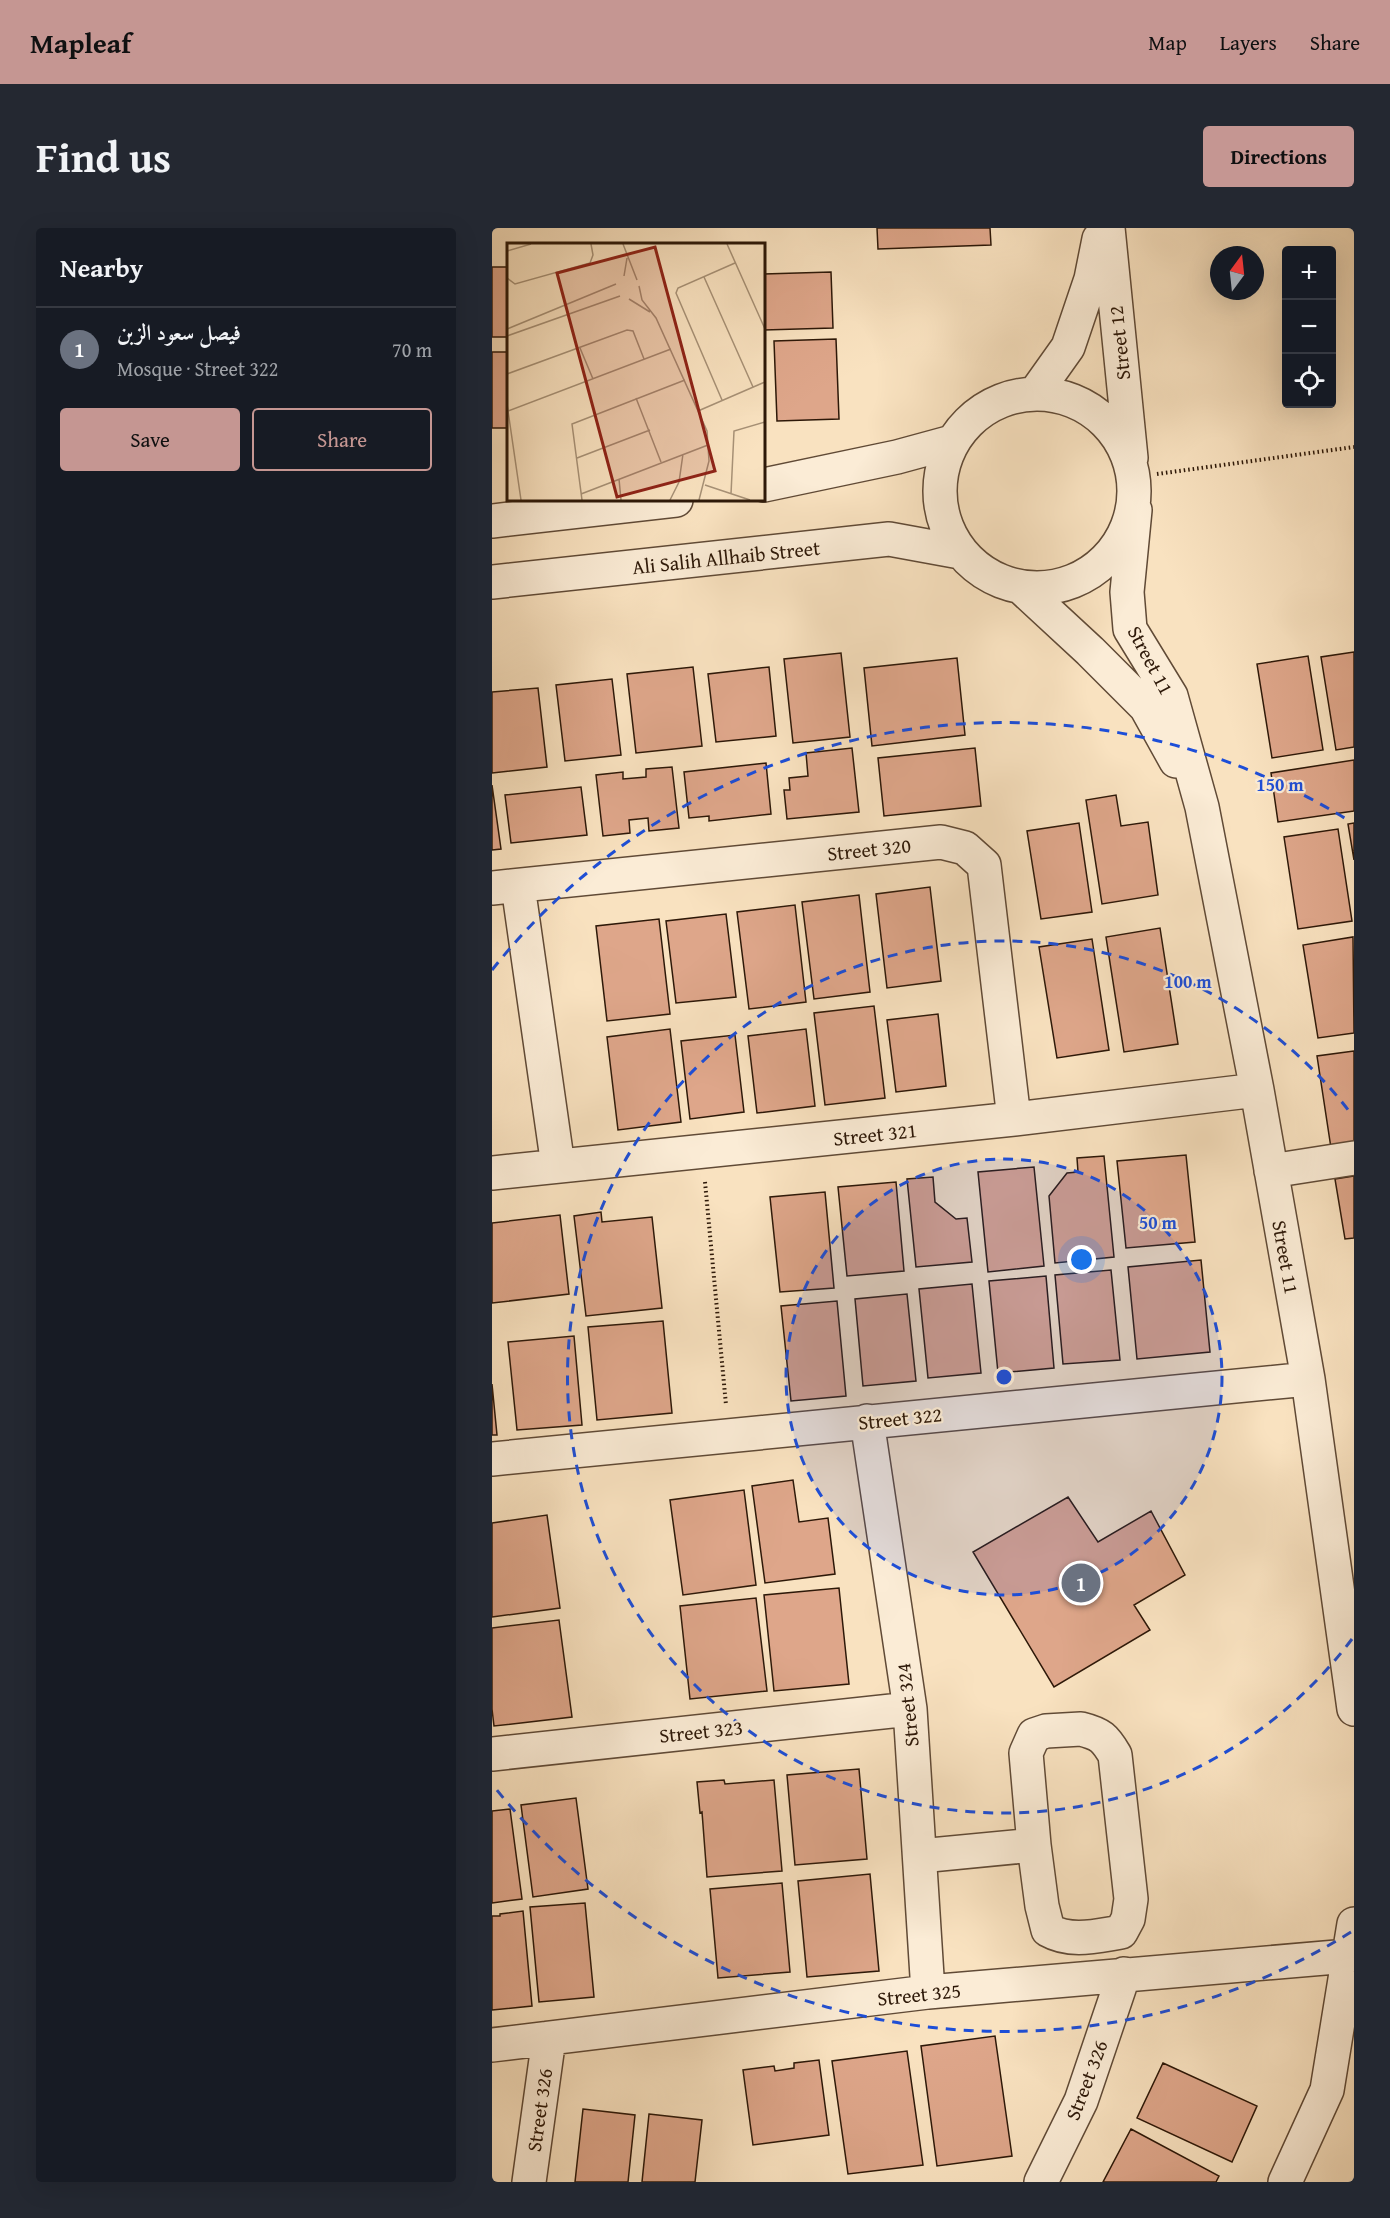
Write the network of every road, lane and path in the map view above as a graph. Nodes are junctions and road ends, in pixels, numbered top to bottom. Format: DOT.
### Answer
graph roads {
  1 [pos="1102,228"];
  2 [pos="1108,228"];
  3 [pos="1036,392"];
  4 [pos="952,442"];
  5 [pos="1354,447"];
  6 [pos="1132,467"];
  7 [pos="765,485"];
  8 [pos="667,501"];
  9 [pos="1135,510"];
  10 [pos="492,521"];
  11 [pos="960,552"];
  12 [pos="492,582"];
  13 [pos="1023,589"];
  14 [pos="1202,807"];
  15 [pos="505,887"];
  16 [pos="1257,1090"];
  17 [pos="1014,1119"];
  18 [pos="702,1152"];
  19 [pos="1354,1158"];
  20 [pos="558,1167"];
  21 [pos="1271,1171"];
  22 [pos="492,1173"];
  23 [pos="1308,1379"];
  24 [pos="867,1421"];
  25 [pos="729,1435"];
  26 [pos="492,1459"];
  27 [pos="1351,1656"];
  28 [pos="910,1709"];
  29 [pos="1354,1709"];
  30 [pos="492,1754"];
  31 [pos="1034,1845"];
  32 [pos="920,1856"];
  33 [pos="1354,1924"];
  34 [pos="1348,1956"];
  35 [pos="1124,1974"];
  36 [pos="928,1992"];
  37 [pos="549,2038"];
  38 [pos="492,2045"];
  39 [pos="529,2182"];
  40 [pos="1041,2182"];
  41 [pos="1285,2182"];
  1 -- 3 [label="street, Street 12"];
  2 -- 6 [label="street, Street 12"];
  3 -- 4 [label="street"];
  3 -- 6 [label="street"];
  4 -- 7 [label="street"];
  4 -- 11 [label="street"];
  5 -- 6 [label="path"];
  6 -- 9 [label="street"];
  8 -- 10 [label="street"];
  9 -- 13 [label="street"];
  9 -- 14 [label="street, Street 11"];
  11 -- 12 [label="street, Ali Salih Allhaib Street"];
  11 -- 13 [label="street"];
  13 -- 14 [label="street, Street 11"];
  14 -- 16 [label="street, Street 11"];
  15 -- 17 [label="street, Street 320"];
  15 -- 20 [label="street"];
  16 -- 17 [label="street, Street 321"];
  16 -- 21 [label="street, Street 11"];
  17 -- 18 [label="street, Street 321"];
  18 -- 20 [label="street, Street 321"];
  18 -- 25 [label="path"];
  19 -- 21 [label="street"];
  20 -- 22 [label="street, Street 321"];
  21 -- 23 [label="street, Street 11"];
  23 -- 24 [label="street, Street 322"];
  23 -- 27 [label="street, Street 11"];
  24 -- 25 [label="street, Street 322"];
  24 -- 28 [label="street, Street 324"];
  25 -- 26 [label="street, Street 322"];
  27 -- 29 [label="street, Street 11"];
  28 -- 30 [label="street, Street 323"];
  28 -- 32 [label="street, Street 324"];
  31 -- 31 [label="street"];
  31 -- 32 [label="street"];
  32 -- 36 [label="street, Street 324"];
  33 -- 34 [label="street"];
  34 -- 35 [label="street, Street 325"];
  34 -- 41 [label="street"];
  35 -- 36 [label="street, Street 325"];
  35 -- 40 [label="street, Street 326"];
  36 -- 37 [label="street, Street 325"];
  37 -- 38 [label="street, Street 325"];
  37 -- 39 [label="street, Street 326"];
}
